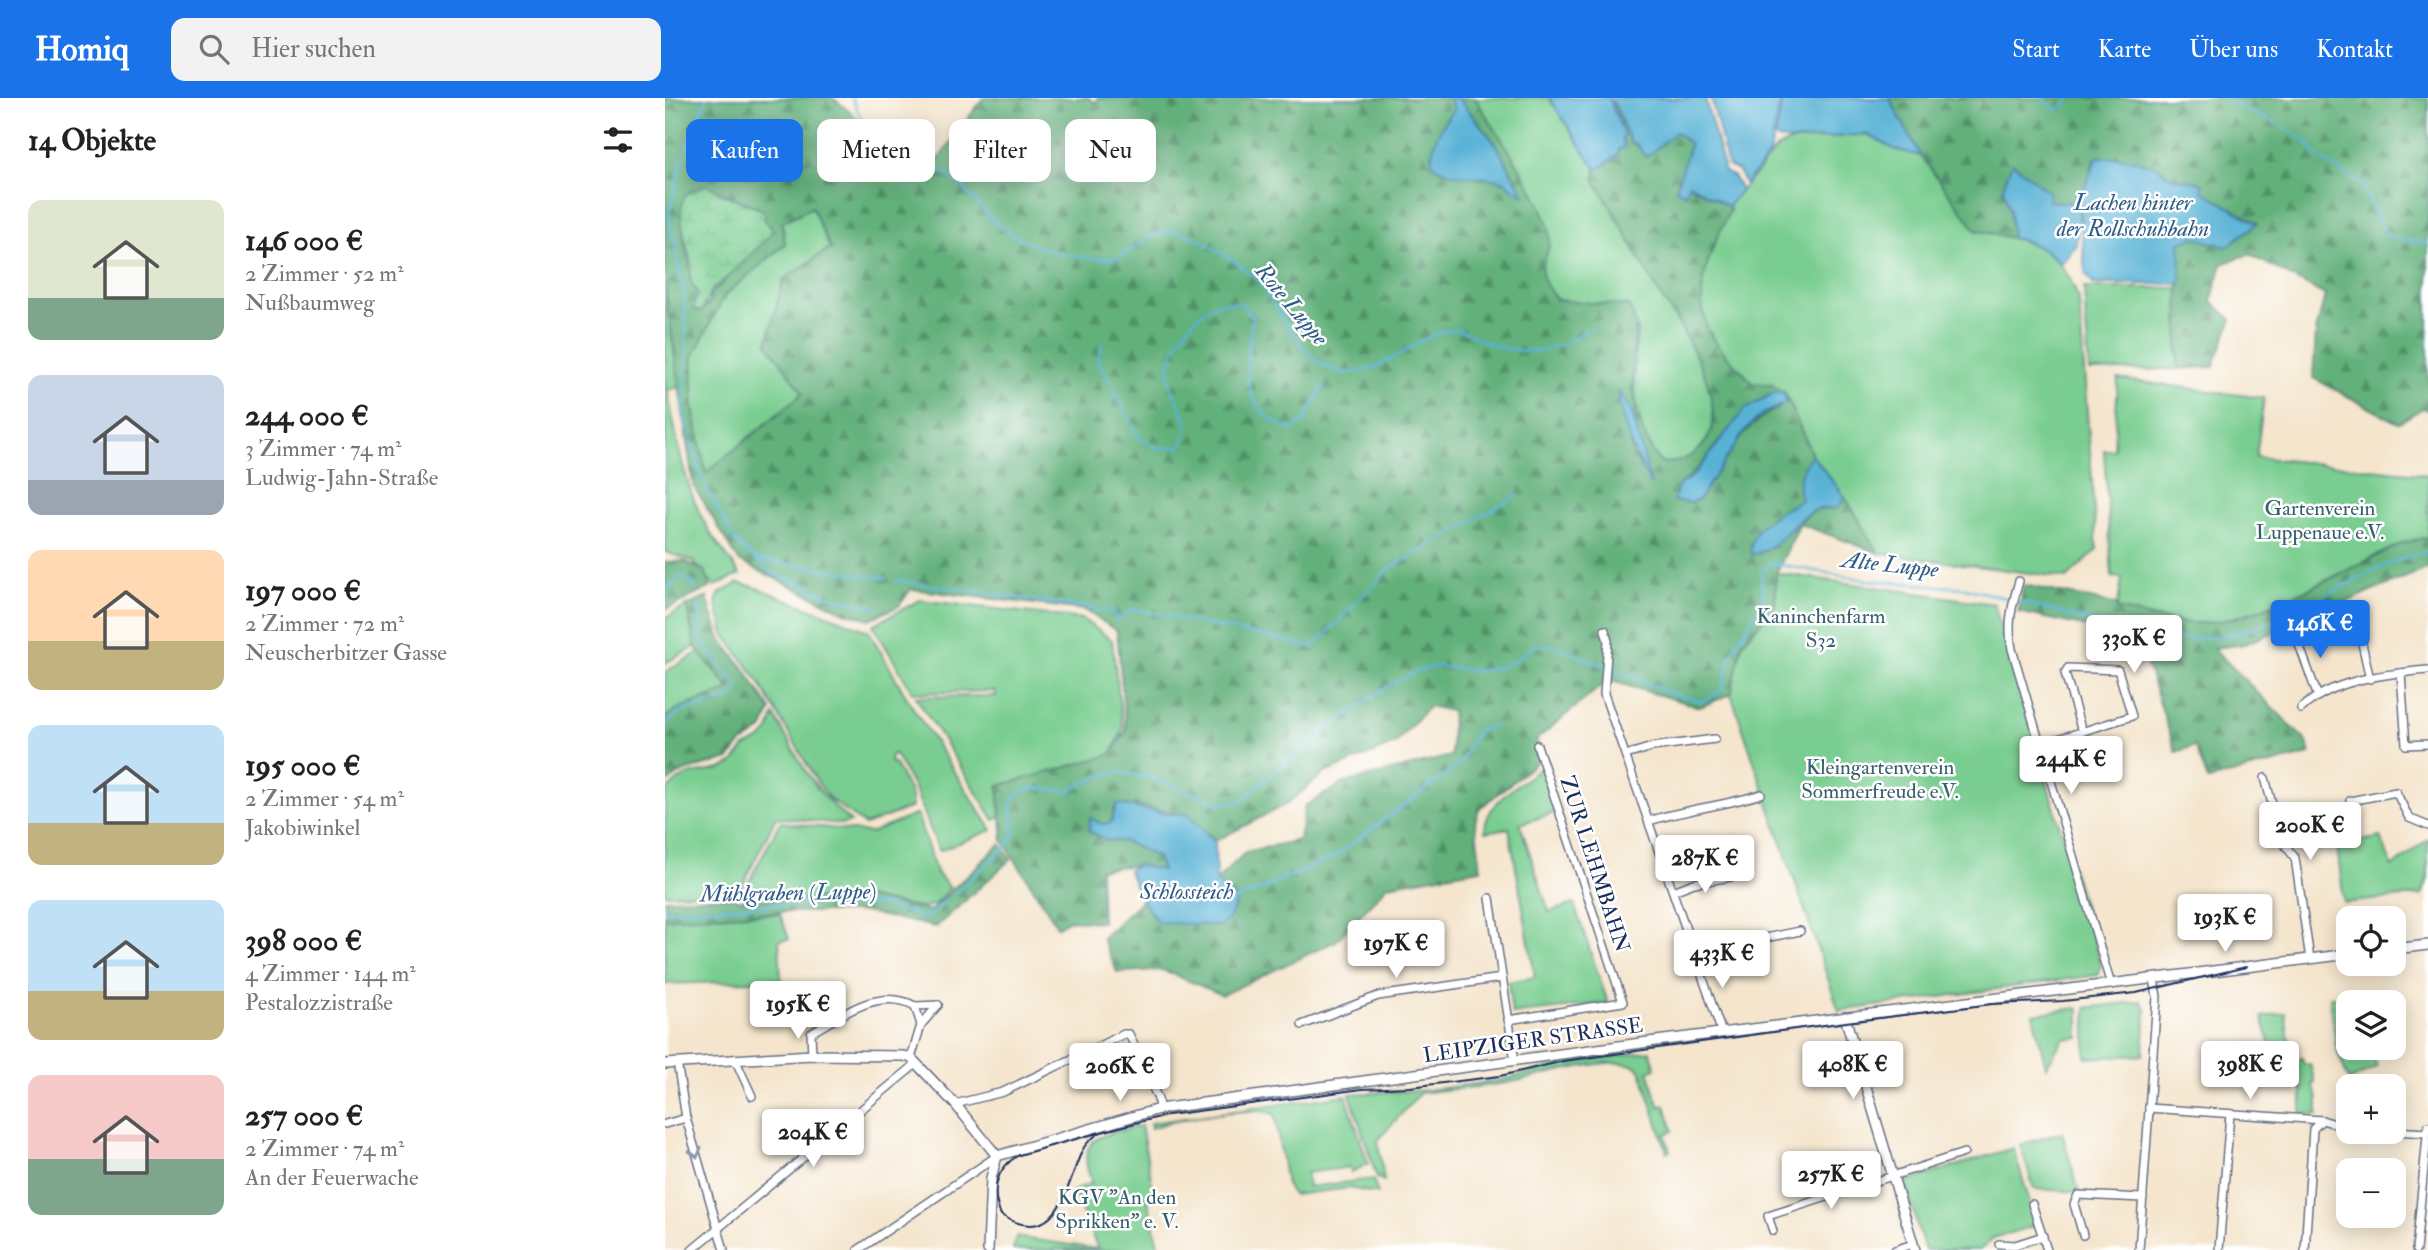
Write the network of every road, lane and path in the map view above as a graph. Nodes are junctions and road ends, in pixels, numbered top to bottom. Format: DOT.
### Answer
graph roads {
  1 [pos="2019,581"];
  2 [pos="2354,608"];
  3 [pos="1605,631"];
  4 [pos="2296,636"];
  5 [pos="2428,670"];
  6 [pos="2401,673"];
  7 [pos="2371,679"];
  8 [pos="2317,694"];
  9 [pos="2301,709"];
  10 [pos="2082,732"];
  11 [pos="1715,739"];
  12 [pos="2042,744"];
  13 [pos="2428,744"];
  14 [pos="1537,745"];
  15 [pos="1626,755"];
  16 [pos="2265,778"];
  17 [pos="1761,794"];
  18 [pos="2350,801"];
  19 [pos="1649,821"];
  20 [pos="2428,826"];
  21 [pos="1731,877"];
  22 [pos="1673,891"];
  23 [pos="1490,898"];
  24 [pos="1800,931"];
  25 [pos="2428,944"];
  26 [pos="2406,947"];
  27 [pos="1695,956"];
  28 [pos="2336,956"];
  29 [pos="2310,959"];
  30 [pos="1502,978"];
  31 [pos="2154,978"];
  32 [pos="2111,985"];
  33 [pos="915,1006"];
  34 [pos="1845,1017"];
  35 [pos="1508,1020"];
  36 [pos="921,1025"];
  37 [pos="1302,1025"];
  38 [pos="1722,1033"];
  39 [pos="812,1055"];
  40 [pos="734,1059"];
  41 [pos="914,1061"];
  42 [pos="1515,1061"];
  43 [pos="677,1062"];
  44 [pos="665,1064"];
  45 [pos="752,1096"];
  46 [pos="955,1104"];
  47 [pos="2149,1108"];
  48 [pos="1159,1109"];
  49 [pos="2230,1114"];
  50 [pos="685,1118"];
  51 [pos="2322,1120"];
  52 [pos="665,1124"];
  53 [pos="2336,1124"];
  54 [pos="2406,1131"];
  55 [pos="2427,1131"];
  56 [pos="1964,1153"];
  57 [pos="997,1156"];
  58 [pos="1892,1177"];
  59 [pos="2143,1198"];
  60 [pos="2032,1204"];
  61 [pos="718,1231"];
  62 [pos="1773,1231"];
  63 [pos="2084,1235"];
  64 [pos="2043,1236"];
  65 [pos="1999,1244"];
  66 [pos="1914,1247"];
  67 [pos="692,1250"];
  68 [pos="724,1250"];
  69 [pos="858,1250"];
  70 [pos="988,1250"];
  71 [pos="1895,1250"];
  72 [pos="2047,1250"];
  73 [pos="2139,1250"];
  74 [pos="2219,1250"];
  75 [pos="2305,1250"];
  76 [pos="2416,1250"];
  1 -- 12 [label="street"];
  2 -- 7 [label="street"];
  3 -- 15 [label="street"];
  4 -- 8 [label="street"];
  5 -- 6 [label="street"];
  6 -- 7 [label="street"];
  6 -- 13 [label="street"];
  7 -- 8 [label="street"];
  8 -- 9 [label="street"];
  10 -- 10 [label="street"];
  10 -- 12 [label="street"];
  11 -- 15 [label="street"];
  12 -- 32 [label="street"];
  14 -- 35 [label="street, ZUR LEHMBAHN"];
  15 -- 19 [label="street"];
  16 -- 29 [label="street"];
  17 -- 19 [label="street"];
  18 -- 20 [label="street"];
  19 -- 22 [label="street"];
  21 -- 22 [label="street"];
  22 -- 27 [label="street"];
  23 -- 30 [label="street"];
  24 -- 27 [label="street"];
  25 -- 26 [label="street"];
  27 -- 38 [label="street"];
  28 -- 29 [label="street, LEIPZIGER STRASSE"];
  29 -- 31 [label="street, LEIPZIGER STRASSE"];
  30 -- 35 [label="street"];
  30 -- 37 [label="street"];
  31 -- 32 [label="street, LEIPZIGER STRASSE"];
  31 -- 47 [label="street"];
  32 -- 34 [label="street, LEIPZIGER STRASSE"];
  33 -- 36 [label="street"];
  33 -- 36 [label="street"];
  33 -- 39 [label="street"];
  34 -- 38 [label="street, LEIPZIGER STRASSE"];
  34 -- 58 [label="street"];
  35 -- 42 [label="street"];
  36 -- 41 [label="street"];
  38 -- 42 [label="street, LEIPZIGER STRASSE"];
  39 -- 40 [label="street"];
  39 -- 41 [label="street"];
  40 -- 43 [label="street"];
  40 -- 45 [label="street"];
  41 -- 46 [label="street"];
  41 -- 61 [label="street"];
  42 -- 48 [label="street, LEIPZIGER STRASSE"];
  43 -- 44 [label="street"];
  43 -- 50 [label="street"];
  46 -- 48 [label="street"];
  46 -- 57 [label="street"];
  47 -- 49 [label="street"];
  47 -- 59 [label="street"];
  48 -- 57 [label="street, LEIPZIGER STRASSE"];
  49 -- 51 [label="street"];
  49 -- 74 [label="street"];
  50 -- 52 [label="street"];
  50 -- 61 [label="street, one-way"];
  51 -- 53 [label="street"];
  51 -- 75 [label="street"];
  54 -- 55 [label="street"];
  55 -- 76 [label="street"];
  56 -- 58 [label="street"];
  57 -- 69 [label="street, LEIPZIGER STRASSE"];
  57 -- 70 [label="street"];
  58 -- 62 [label="street"];
  58 -- 66 [label="street"];
  59 -- 63 [label="street"];
  59 -- 73 [label="street"];
  60 -- 64 [label="street"];
  61 -- 67 [label="street"];
  61 -- 68 [label="street"];
  64 -- 65 [label="street"];
  64 -- 72 [label="street"];
  66 -- 71 [label="street"];
}
